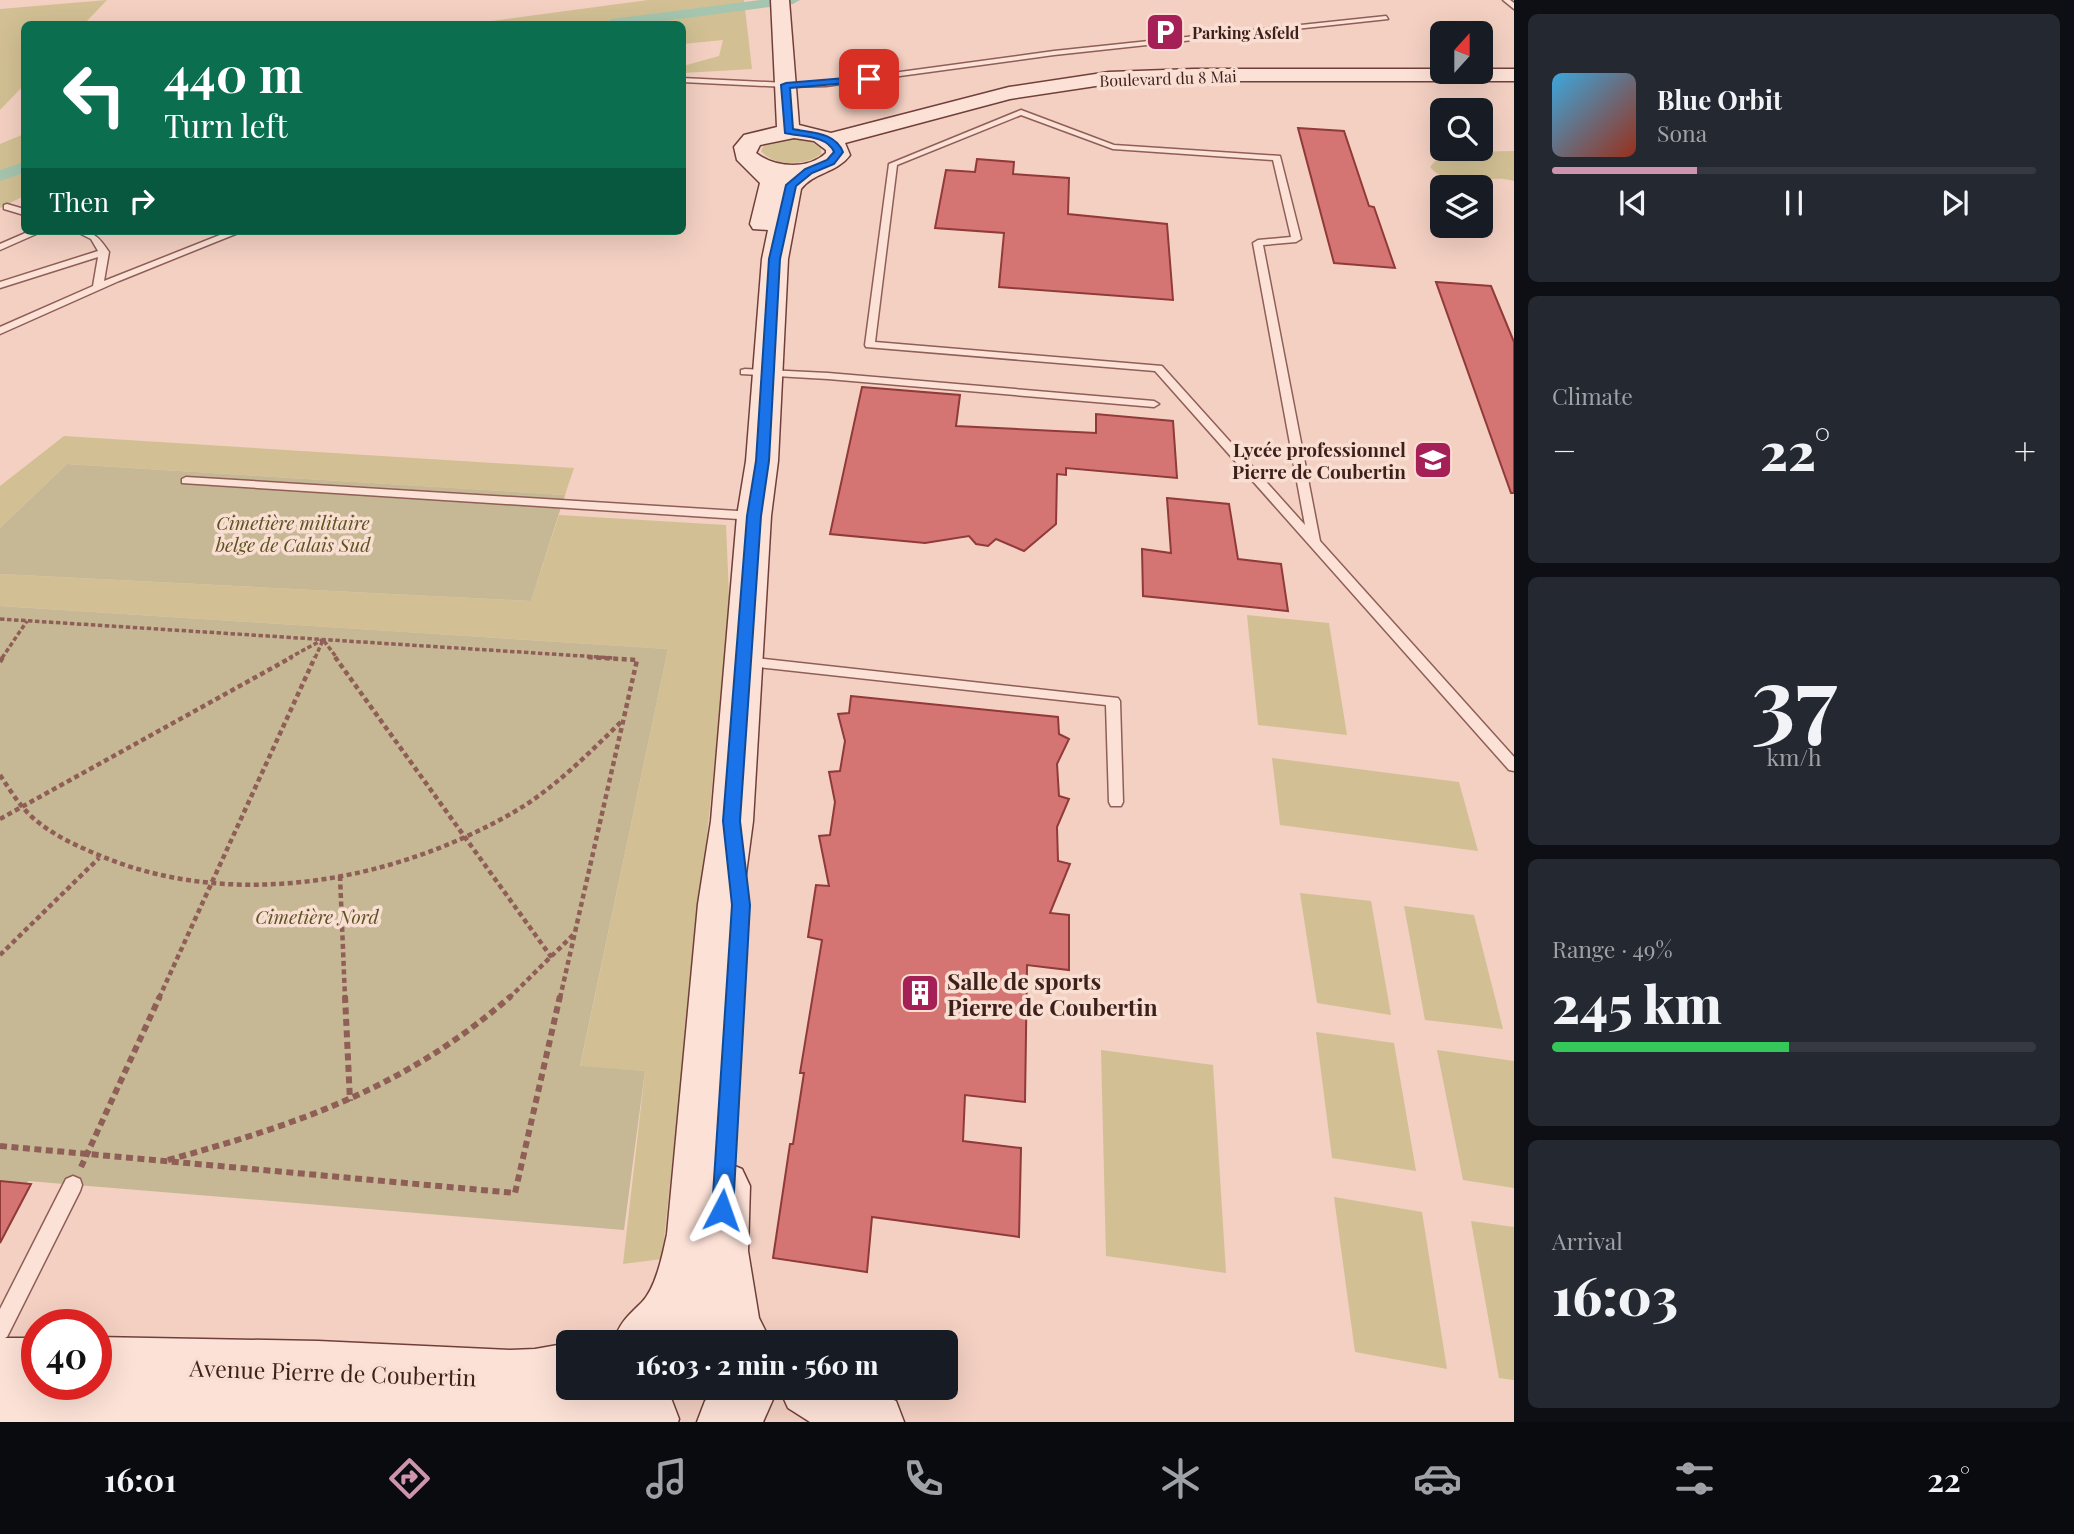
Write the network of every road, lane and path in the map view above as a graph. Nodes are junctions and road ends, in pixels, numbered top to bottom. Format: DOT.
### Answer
graph roads {
  1 [pos="1506,0"];
  2 [pos="1514,7"];
  3 [pos="780,10"];
  4 [pos="1386,18"];
  5 [pos="1514,75"];
  6 [pos="686,80"];
  7 [pos="786,85"];
  8 [pos="788,131"];
  9 [pos="829,140"];
  10 [pos="753,162"];
  11 [pos="817,167"];
  12 [pos="7,207"];
  13 [pos="21,211"];
  14 [pos="28,235"];
  15 [pos="89,235"];
  16 [pos="228,235"];
  17 [pos="0,247"];
  18 [pos="104,252"];
  19 [pos="0,285"];
  20 [pos="98,287"];
  21 [pos="0,331"];
  22 [pos="755,372"];
  23 [pos="1154,404"];
  24 [pos="186,481"];
  25 [pos="754,516"];
  26 [pos="1314,540"];
  27 [pos="0,619"];
  28 [pos="27,621"];
  29 [pos="323,640"];
  30 [pos="0,662"];
  31 [pos="743,662"];
  32 [pos="624,718"];
  33 [pos="1514,766"];
  34 [pos="0,775"];
  35 [pos="1116,802"];
  36 [pos="22,807"];
  37 [pos="0,819"];
  38 [pos="732,821"];
  39 [pos="464,838"];
  40 [pos="99,858"];
  41 [pos="340,876"];
  42 [pos="211,883"];
  43 [pos="575,932"];
  44 [pos="0,955"];
  45 [pos="552,958"];
  46 [pos="350,1101"];
  47 [pos="1,1146"];
  48 [pos="86,1154"];
  49 [pos="163,1161"];
  50 [pos="73,1185"];
  51 [pos="0,1330"];
  52 [pos="661,1330"];
  53 [pos="668,1330"];
  54 [pos="732,1330"];
  55 [pos="738,1330"];
  56 [pos="112,1365"];
  57 [pos="0,1366"];
  58 [pos="21,1366"];
  59 [pos="556,1374"];
  60 [pos="615,1400"];
  61 [pos="744,1400"];
  62 [pos="828,1400"];
  63 [pos="0,1410"];
  64 [pos="726,1422"];
  65 [pos="875,1422"];
  1 -- 2 [label="lane"];
  3 -- 7 [label="street"];
  4 -- 7 [label="lane"];
  5 -- 9 [label="street, Boulevard du 8 Mai"];
  6 -- 7 [label="lane"];
  7 -- 8 [label="street"];
  8 -- 9 [label="street"];
  8 -- 10 [label="street"];
  9 -- 11 [label="street"];
  10 -- 11 [label="street"];
  10 -- 22 [label="street"];
  11 -- 22 [label="street"];
  12 -- 13 [label="lane"];
  14 -- 17 [label="lane"];
  15 -- 18 [label="lane"];
  16 -- 20 [label="lane"];
  18 -- 19 [label="lane"];
  18 -- 20 [label="lane"];
  20 -- 21 [label="lane"];
  22 -- 23 [label="lane"];
  22 -- 25 [label="street"];
  24 -- 25 [label="lane"];
  25 -- 31 [label="street"];
  26 -- 26 [label="lane"];
  26 -- 33 [label="lane"];
  27 -- 28 [label="path"];
  28 -- 29 [label="path"];
  28 -- 30 [label="path"];
  29 -- 32 [label="path"];
  29 -- 36 [label="path"];
  29 -- 39 [label="path"];
  29 -- 42 [label="path"];
  31 -- 35 [label="lane"];
  31 -- 38 [label="street"];
  32 -- 39 [label="path"];
  32 -- 43 [label="path"];
  34 -- 36 [label="path"];
  36 -- 37 [label="path"];
  36 -- 40 [label="path"];
  38 -- 52 [label="street"];
  38 -- 55 [label="street"];
  39 -- 41 [label="path"];
  39 -- 45 [label="path"];
  40 -- 42 [label="path"];
  40 -- 44 [label="path"];
  41 -- 42 [label="path"];
  41 -- 46 [label="path"];
  42 -- 48 [label="path"];
  43 -- 45 [label="path"];
  43 -- 49 [label="path"];
  45 -- 46 [label="path"];
  46 -- 49 [label="path"];
  47 -- 48 [label="path"];
  48 -- 49 [label="path"];
  48 -- 50 [label="path"];
  50 -- 51 [label="lane"];
  53 -- 54 [label="street"];
  56 -- 59 [label="street, Avenue Pierre de Coubertin"];
  57 -- 58 [label="street"];
  60 -- 63 [label="street, Avenue Pierre de Coubertin"];
  61 -- 64 [label="street"];
  62 -- 65 [label="street"];
}
